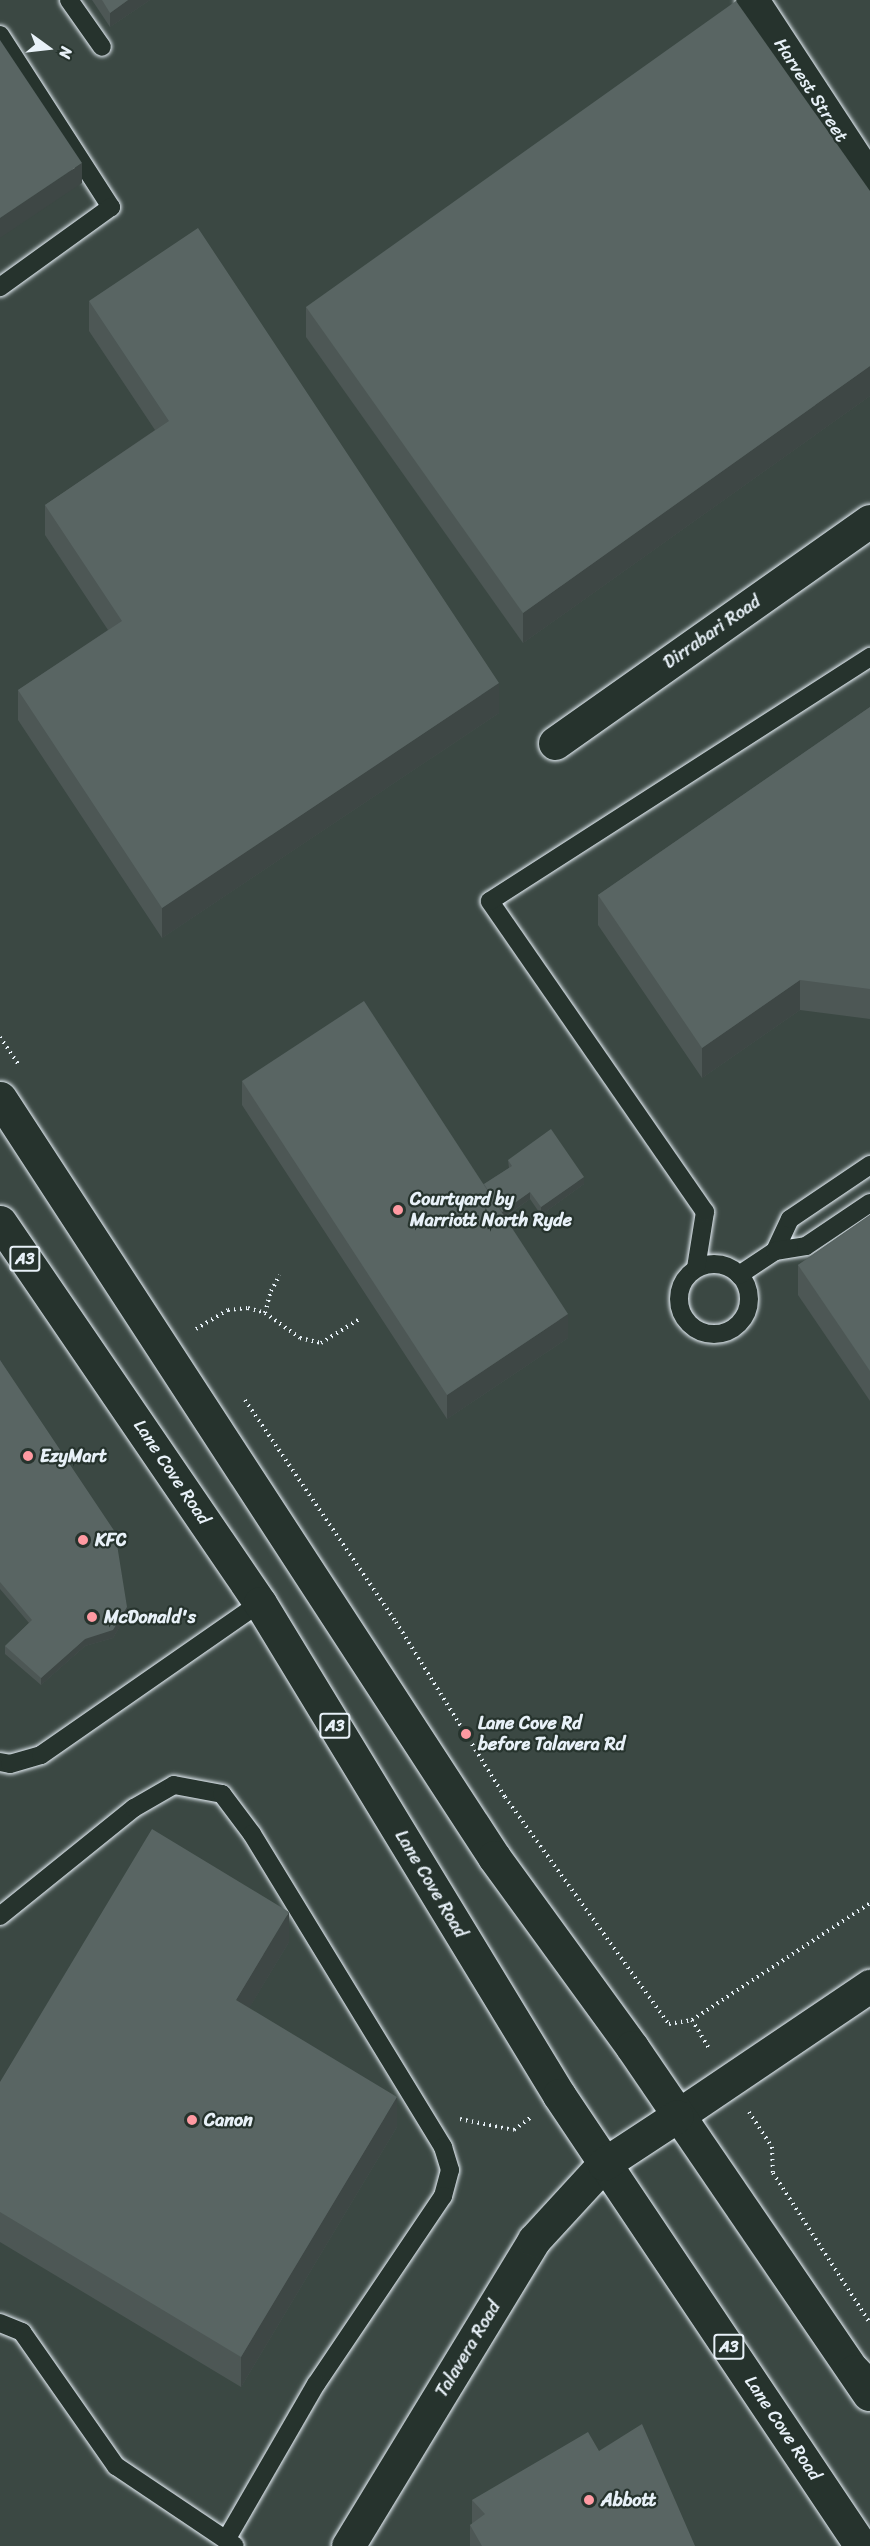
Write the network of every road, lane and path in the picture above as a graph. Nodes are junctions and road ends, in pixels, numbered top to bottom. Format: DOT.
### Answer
graph roads {
  1 [pos="69,0"];
  2 [pos="752,0"];
  3 [pos="0,35"];
  4 [pos="102,47"];
  5 [pos="870,180"];
  6 [pos="0,287"];
  7 [pos="870,521"];
  8 [pos="870,657"];
  9 [pos="555,743"];
  10 [pos="0,1037"];
  11 [pos="20,1066"];
  12 [pos="0,1098"];
  13 [pos="870,1165"];
  14 [pos="870,1203"];
  15 [pos="0,1222"];
  16 [pos="775,1251"];
  17 [pos="696,1268"];
  18 [pos="280,1275"];
  19 [pos="740,1275"];
  20 [pos="265,1313"];
  21 [pos="190,1320"];
  22 [pos="358,1320"];
  23 [pos="196,1329"];
  24 [pos="203,1339"];
  25 [pos="243,1397"];
  26 [pos="260,1603"];
  27 [pos="0,1761"];
  28 [pos="870,1903"];
  29 [pos="0,1916"];
  30 [pos="870,1986"];
  31 [pos="692,2020"];
  32 [pos="729,2081"];
  33 [pos="677,2116"];
  34 [pos="454,2117"];
  35 [pos="514,2130"];
  36 [pos="604,2164"];
  37 [pos="0,2323"];
  38 [pos="870,2323"];
  39 [pos="865,2385"];
  40 [pos="230,2543"];
  41 [pos="348,2546"];
  42 [pos="861,2546"];
  1 -- 4 [label="lane"];
  2 -- 5 [label="main road, Harvest Street"];
  3 -- 6 [label="lane"];
  7 -- 9 [label="main road, Dirrabari Road"];
  8 -- 17 [label="lane"];
  10 -- 11 [label="path"];
  12 -- 33 [label="main road"];
  13 -- 16 [label="lane"];
  14 -- 16 [label="lane"];
  15 -- 26 [label="main road, Lane Cove Road / A3"];
  16 -- 19 [label="lane"];
  17 -- 19 [label="lane"];
  17 -- 19 [label="lane"];
  18 -- 20 [label="path"];
  20 -- 22 [label="path"];
  20 -- 23 [label="path"];
  21 -- 23 [label="path"];
  23 -- 24 [label="path"];
  25 -- 31 [label="path"];
  26 -- 27 [label="lane"];
  26 -- 36 [label="main road, Lane Cove Road / A3"];
  28 -- 31 [label="path"];
  29 -- 40 [label="lane"];
  30 -- 32 [label="main road"];
  31 -- 32 [label="path"];
  32 -- 33 [label="main road"];
  32 -- 38 [label="path"];
  33 -- 36 [label="main road, Talavera Road"];
  33 -- 39 [label="main road"];
  34 -- 35 [label="path"];
  36 -- 41 [label="main road, Talavera Road"];
  36 -- 42 [label="main road, Lane Cove Road / A3"];
  37 -- 40 [label="lane"];
}
